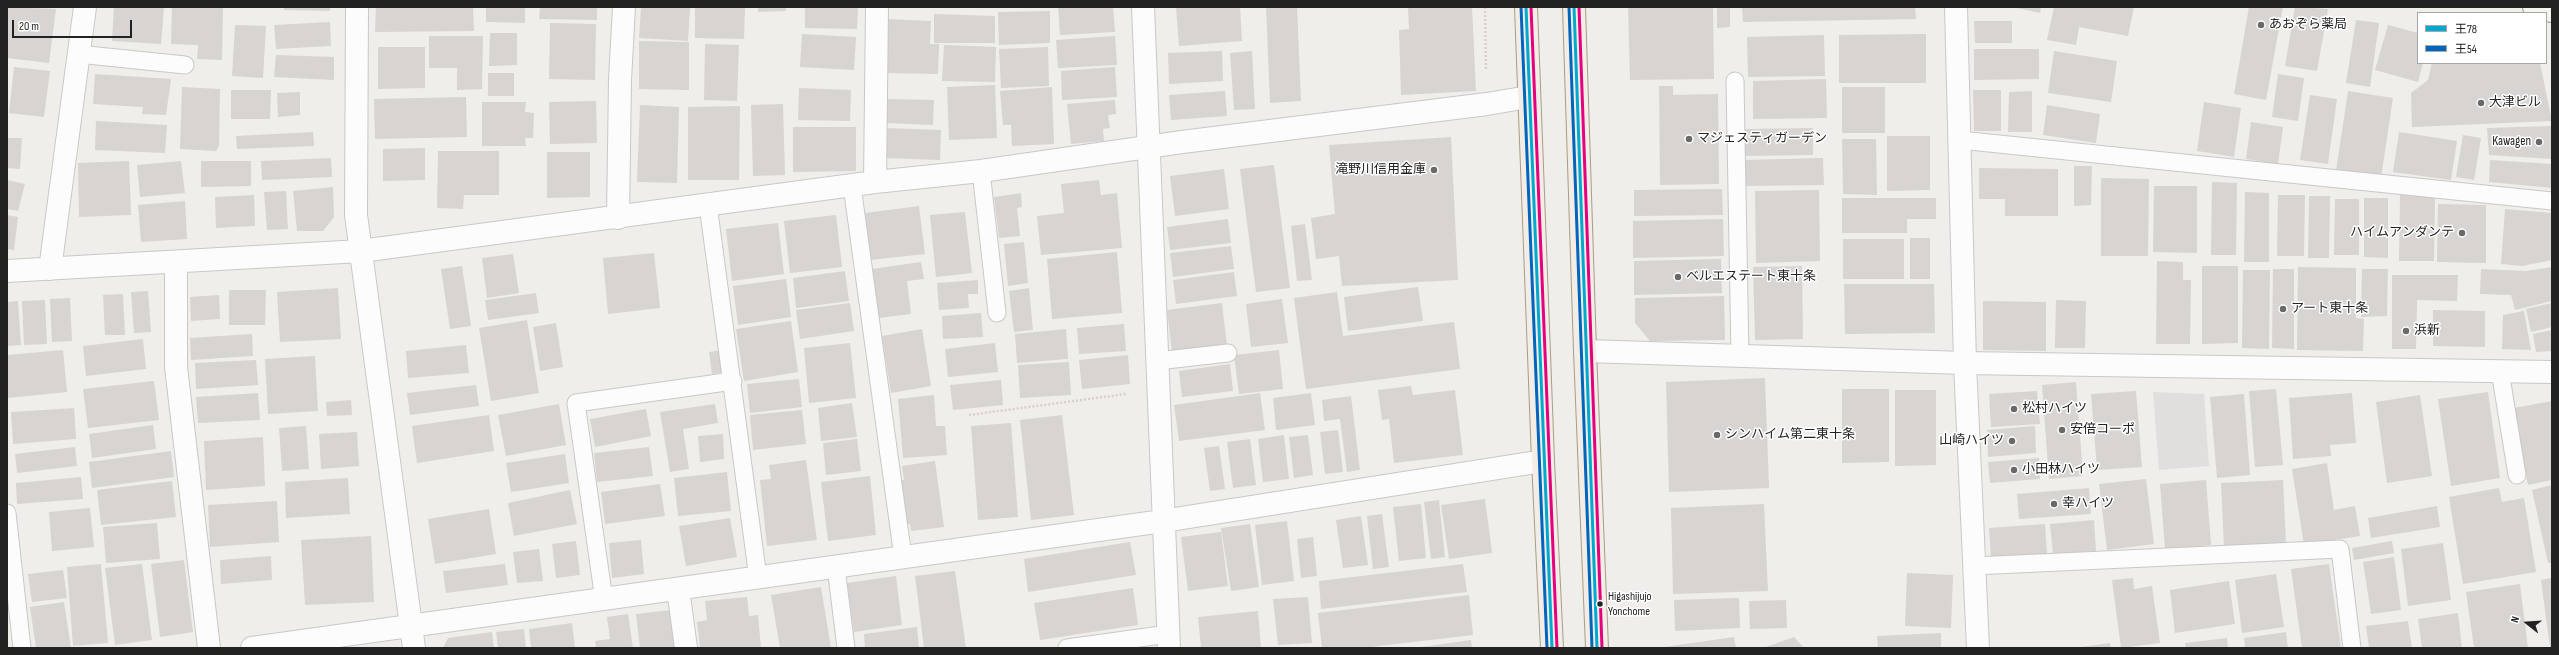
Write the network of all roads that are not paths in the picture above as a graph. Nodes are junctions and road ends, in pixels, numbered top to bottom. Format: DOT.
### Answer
graph roads {
  1 [pos="84,7"];
  2 [pos="357,7"];
  3 [pos="624,7"];
  4 [pos="877,7"];
  5 [pos="1143,7"];
  6 [pos="1526,7"];
  7 [pos="1574,7"];
  8 [pos="1956,7"];
  9 [pos="2534,7"];
  10 [pos="2552,11"];
  11 [pos="78,54"];
  12 [pos="184,65"];
  13 [pos="1735,81"];
  14 [pos="1528,96"];
  15 [pos="1960,140"];
  16 [pos="1150,147"];
  17 [pos="982,171"];
  18 [pos="875,182"];
  19 [pos="852,186"];
  20 [pos="2552,201"];
  21 [pos="708,205"];
  22 [pos="618,218"];
  23 [pos="361,251"];
  24 [pos="176,263"];
  25 [pos="50,269"];
  26 [pos="7,272"];
  27 [pos="997,313"];
  28 [pos="1584,351"];
  29 [pos="1228,353"];
  30 [pos="1740,356"];
  31 [pos="1157,361"];
  32 [pos="1965,363"];
  33 [pos="2500,371"];
  34 [pos="2552,372"];
  35 [pos="733,381"];
  36 [pos="1542,461"];
  37 [pos="2517,475"];
  38 [pos="7,513"];
  39 [pos="1163,521"];
  40 [pos="903,557"];
  41 [pos="1974,566"];
  42 [pos="836,567"];
  43 [pos="758,578"];
  44 [pos="678,589"];
  45 [pos="604,600"];
  46 [pos="411,627"];
  47 [pos="1169,641"];
  48 [pos="22,648"];
  49 [pos="209,648"];
  50 [pos="252,648"];
  51 [pos="414,648"];
  52 [pos="686,648"];
  53 [pos="846,648"];
  54 [pos="1067,648"];
  55 [pos="1552,648"];
  56 [pos="1597,648"];
  57 [pos="1978,648"];
  58 [pos="2352,648"];
  1 -- 11 [label="street"];
  2 -- 23 [label="street"];
  3 -- 22 [label="street"];
  4 -- 18 [label="street"];
  5 -- 16 [label="street"];
  6 -- 14 [label="main road"];
  7 -- 28 [label="main road"];
  8 -- 15 [label="street"];
  9 -- 10 [label="street"];
  11 -- 12 [label="lane"];
  11 -- 25 [label="street"];
  13 -- 30 [label="lane"];
  14 -- 16 [label="street"];
  14 -- 36 [label="main road"];
  15 -- 20 [label="lane"];
  15 -- 32 [label="street"];
  16 -- 17 [label="street"];
  16 -- 31 [label="street"];
  17 -- 18 [label="street"];
  17 -- 27 [label="lane"];
  18 -- 19 [label="street"];
  19 -- 21 [label="street"];
  19 -- 40 [label="lane"];
  21 -- 22 [label="street"];
  21 -- 35 [label="lane"];
  22 -- 23 [label="street"];
  23 -- 24 [label="street"];
  23 -- 46 [label="street"];
  24 -- 25 [label="street"];
  24 -- 49 [label="street"];
  25 -- 26 [label="street"];
  28 -- 30 [label="street"];
  28 -- 56 [label="main road"];
  29 -- 31 [label="lane"];
  30 -- 32 [label="street"];
  31 -- 39 [label="street"];
  32 -- 33 [label="street"];
  32 -- 41 [label="street"];
  33 -- 34 [label="street"];
  33 -- 37 [label="lane"];
  35 -- 43 [label="lane"];
  35 -- 45 [label="lane"];
  36 -- 39 [label="street"];
  36 -- 55 [label="main road"];
  38 -- 48 [label="lane"];
  39 -- 40 [label="street"];
  39 -- 47 [label="street"];
  40 -- 42 [label="street"];
  41 -- 57 [label="street"];
  41 -- 58 [label="lane"];
  42 -- 43 [label="street"];
  42 -- 53 [label="lane"];
  43 -- 44 [label="street"];
  44 -- 45 [label="street"];
  44 -- 52 [label="street"];
  45 -- 46 [label="street"];
  46 -- 50 [label="street"];
  46 -- 51 [label="street"];
  47 -- 54 [label="lane"];
}
